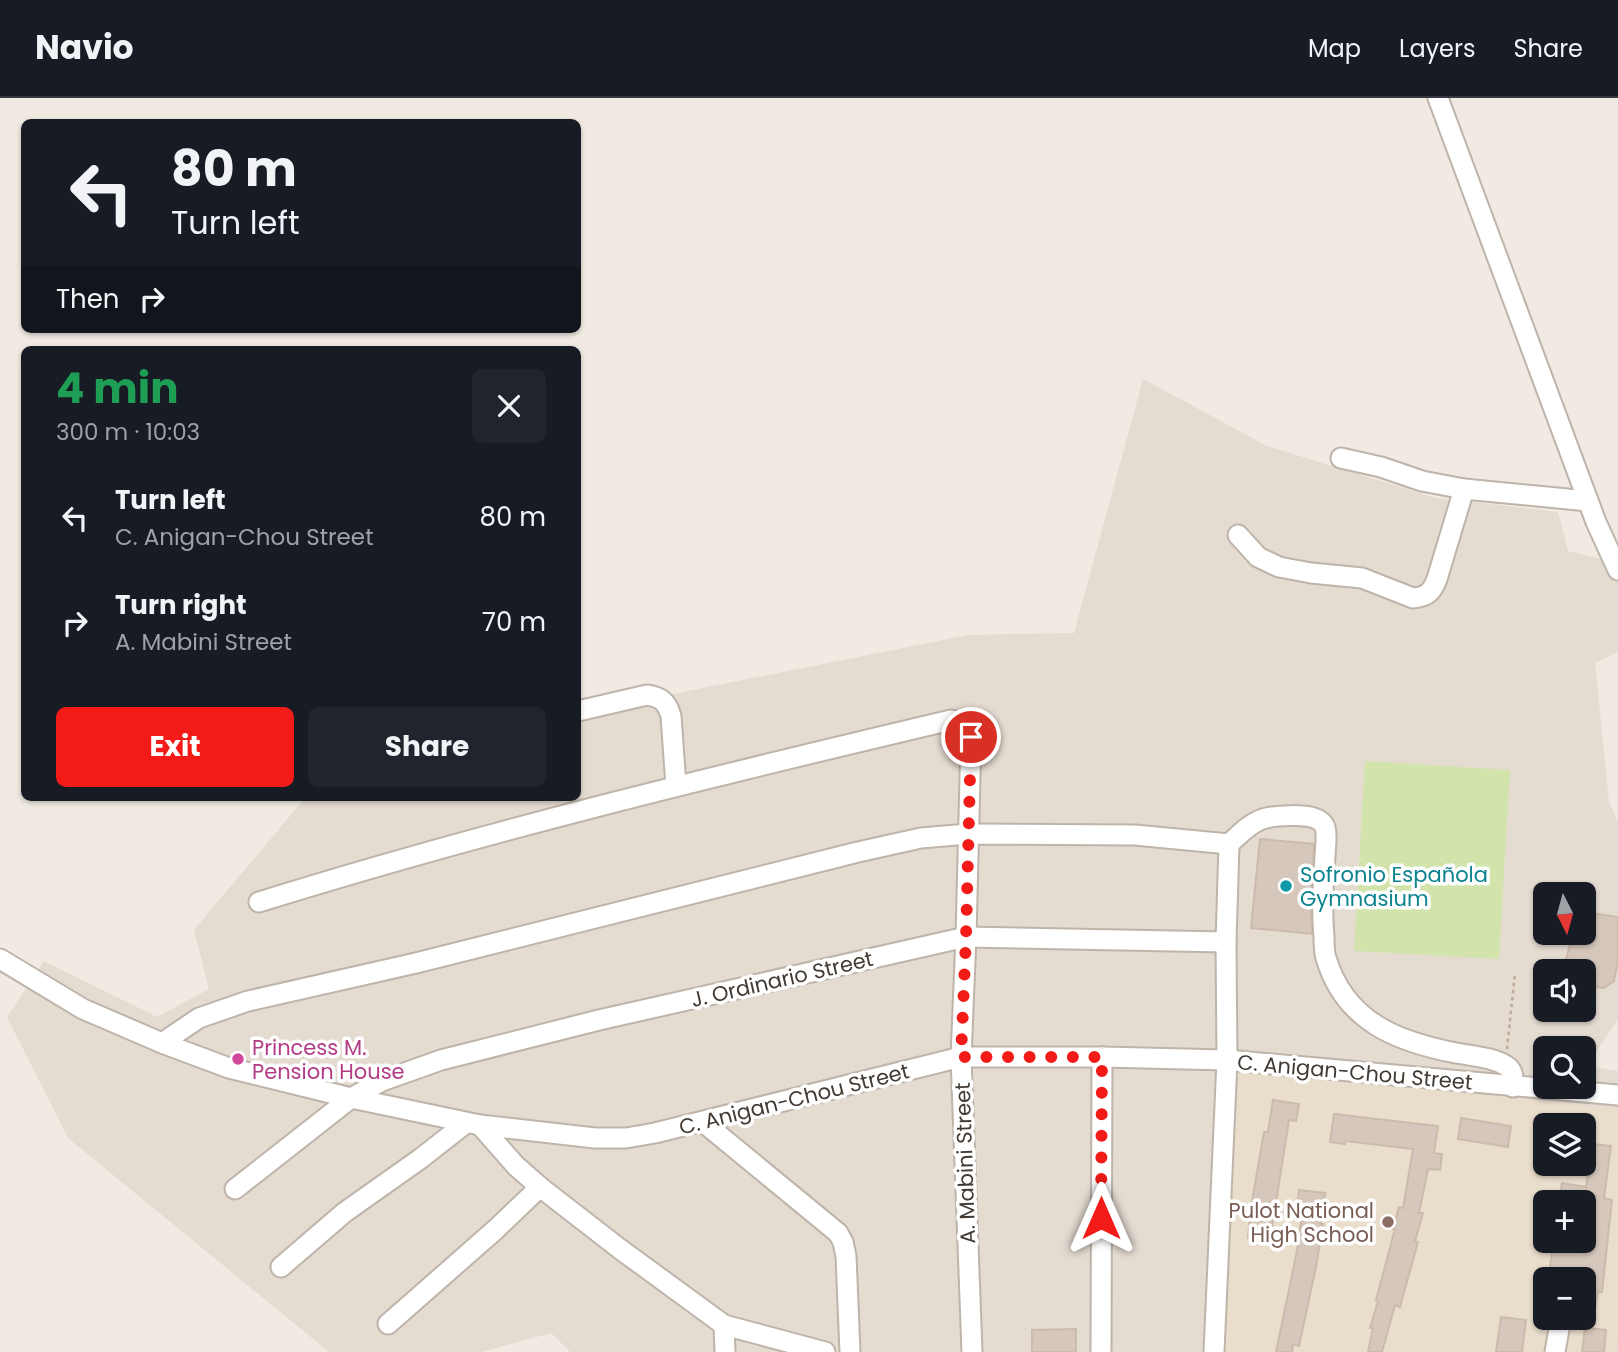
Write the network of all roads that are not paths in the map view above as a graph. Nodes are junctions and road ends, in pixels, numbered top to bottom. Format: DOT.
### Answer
graph roads {
  1 [pos="1438,98"];
  2 [pos="1341,458"];
  3 [pos="1464,489"];
  4 [pos="1588,501"];
  5 [pos="1238,536"];
  6 [pos="1618,570"];
  7 [pos="581,710"];
  8 [pos="676,786"];
  9 [pos="968,834"];
  10 [pos="1229,844"];
  11 [pos="260,902"];
  12 [pos="966,937"];
  13 [pos="1226,942"];
  14 [pos="0,959"];
  15 [pos="162,1043"];
  16 [pos="961,1057"];
  17 [pos="1102,1057"];
  18 [pos="1227,1060"];
  19 [pos="1513,1087"];
  20 [pos="1618,1095"];
  21 [pos="351,1098"];
  22 [pos="703,1122"];
  23 [pos="473,1124"];
  24 [pos="540,1187"];
  25 [pos="235,1189"];
  26 [pos="281,1267"];
  27 [pos="388,1324"];
  28 [pos="724,1325"];
  29 [pos="1559,1330"];
  30 [pos="724,1352"];
  31 [pos="825,1352"];
  32 [pos="850,1352"];
  33 [pos="972,1352"];
  34 [pos="1101,1352"];
  35 [pos="1214,1352"];
  36 [pos="1555,1352"];
  1 -- 4 [label="street"];
  2 -- 3 [label="street"];
  3 -- 4 [label="street"];
  3 -- 5 [label="street"];
  4 -- 6 [label="street"];
  7 -- 8 [label="street"];
  8 -- 9 [label="street, A. Mabini Street"];
  8 -- 11 [label="street"];
  9 -- 10 [label="street"];
  9 -- 12 [label="street, A. Mabini Street"];
  9 -- 15 [label="street"];
  10 -- 13 [label="street"];
  10 -- 19 [label="street"];
  12 -- 13 [label="street, J. Ordinario Street"];
  12 -- 16 [label="street, A. Mabini Street"];
  12 -- 21 [label="street, J. Ordinario Street"];
  13 -- 18 [label="street"];
  14 -- 15 [label="street, C. Anigan-Chou Street"];
  15 -- 21 [label="street, C. Anigan-Chou Street"];
  16 -- 17 [label="street, C. Anigan-Chou Street"];
  16 -- 22 [label="street, C. Anigan-Chou Street"];
  16 -- 33 [label="street, A. Mabini Street"];
  17 -- 18 [label="street, C. Anigan-Chou Street"];
  17 -- 34 [label="street"];
  18 -- 19 [label="street, C. Anigan-Chou Street"];
  18 -- 35 [label="street"];
  19 -- 20 [label="street, C. Anigan-Chou Street"];
  21 -- 23 [label="street, C. Anigan-Chou Street"];
  21 -- 25 [label="street, J. Ordinario Street"];
  22 -- 23 [label="street, C. Anigan-Chou Street"];
  22 -- 32 [label="street"];
  23 -- 24 [label="street"];
  23 -- 26 [label="street"];
  24 -- 27 [label="street"];
  24 -- 28 [label="street"];
  28 -- 30 [label="street"];
  28 -- 31 [label="street"];
  29 -- 36 [label="street"];
}
